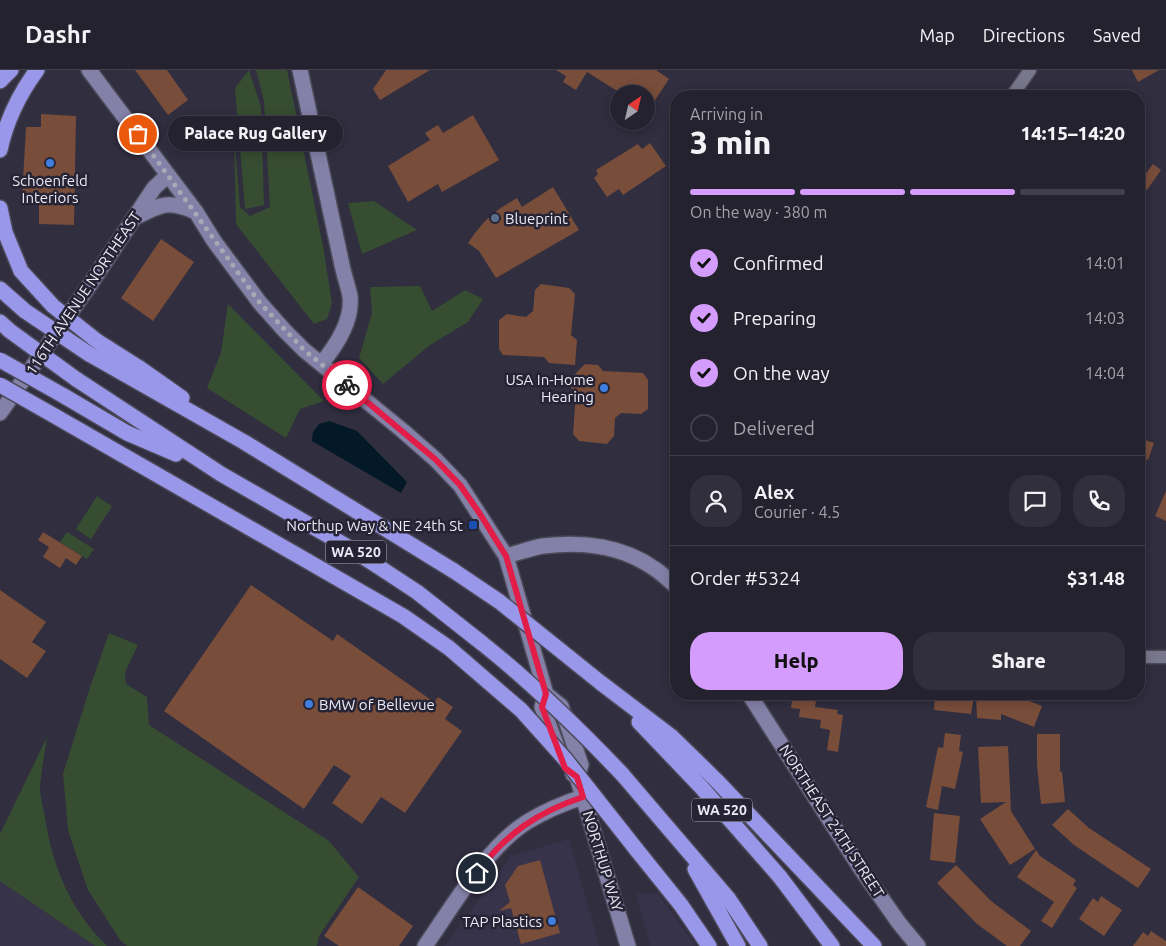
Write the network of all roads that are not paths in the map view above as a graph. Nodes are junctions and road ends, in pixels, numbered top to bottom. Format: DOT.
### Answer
graph roads {
  1 [pos="11,70"];
  2 [pos="89,70"];
  3 [pos="300,70"];
  4 [pos="1030,70"];
  5 [pos="34,74"];
  6 [pos="0,81"];
  7 [pos="1016,90"];
  8 [pos="0,150"];
  9 [pos="168,176"];
  10 [pos="0,208"];
  11 [pos="196,212"];
  12 [pos="135,217"];
  13 [pos="0,289"];
  14 [pos="5,326"];
  15 [pos="0,360"];
  16 [pos="321,364"];
  17 [pos="135,373"];
  18 [pos="0,386"];
  19 [pos="0,412"];
  20 [pos="221,474"];
  21 [pos="506,556"];
  22 [pos="670,581"];
  23 [pos="1145,657"];
  24 [pos="1166,657"];
  25 [pos="601,683"];
  26 [pos="753,700"];
  27 [pos="583,797"];
  28 [pos="680,841"];
  29 [pos="425,946"];
  30 [pos="628,946"];
  31 [pos="709,946"];
  32 [pos="738,946"];
  33 [pos="760,946"];
  34 [pos="832,946"];
  35 [pos="874,946"];
  36 [pos="918,946"];
  1 -- 6 [label="highway"];
  2 -- 9 [label="main road, NORTHUP WAY"];
  3 -- 16 [label="main road"];
  4 -- 7 [label="street"];
  5 -- 8 [label="highway"];
  9 -- 11 [label="main road, NORTHUP WAY"];
  9 -- 12 [label="main road, 116TH AVENUE NORTHEAST"];
  10 -- 17 [label="highway, bridge"];
  11 -- 12 [label="main road"];
  11 -- 16 [label="main road, NORTHUP WAY"];
  12 -- 19 [label="main road, 116TH AVENUE NORTHEAST"];
  13 -- 17 [label="highway, WA 520, bridge"];
  14 -- 20 [label="highway, WA 520, bridge"];
  15 -- 20 [label="highway, bridge"];
  16 -- 21 [label="main road, NORTHUP WAY"];
  17 -- 25 [label="highway, WA 520, bridge"];
  18 -- 31 [label="highway, bridge"];
  20 -- 28 [label="highway, WA 520, bridge"];
  21 -- 22 [label="main road"];
  21 -- 27 [label="main road, NORTHUP WAY"];
  23 -- 24 [label="street"];
  25 -- 34 [label="highway, WA 520"];
  25 -- 35 [label="highway"];
  26 -- 36 [label="main road, NORTHEAST 24TH STREET"];
  27 -- 29 [label="main road"];
  27 -- 30 [label="main road, NORTHUP WAY"];
  28 -- 32 [label="highway"];
  28 -- 33 [label="highway, WA 520"];
}
